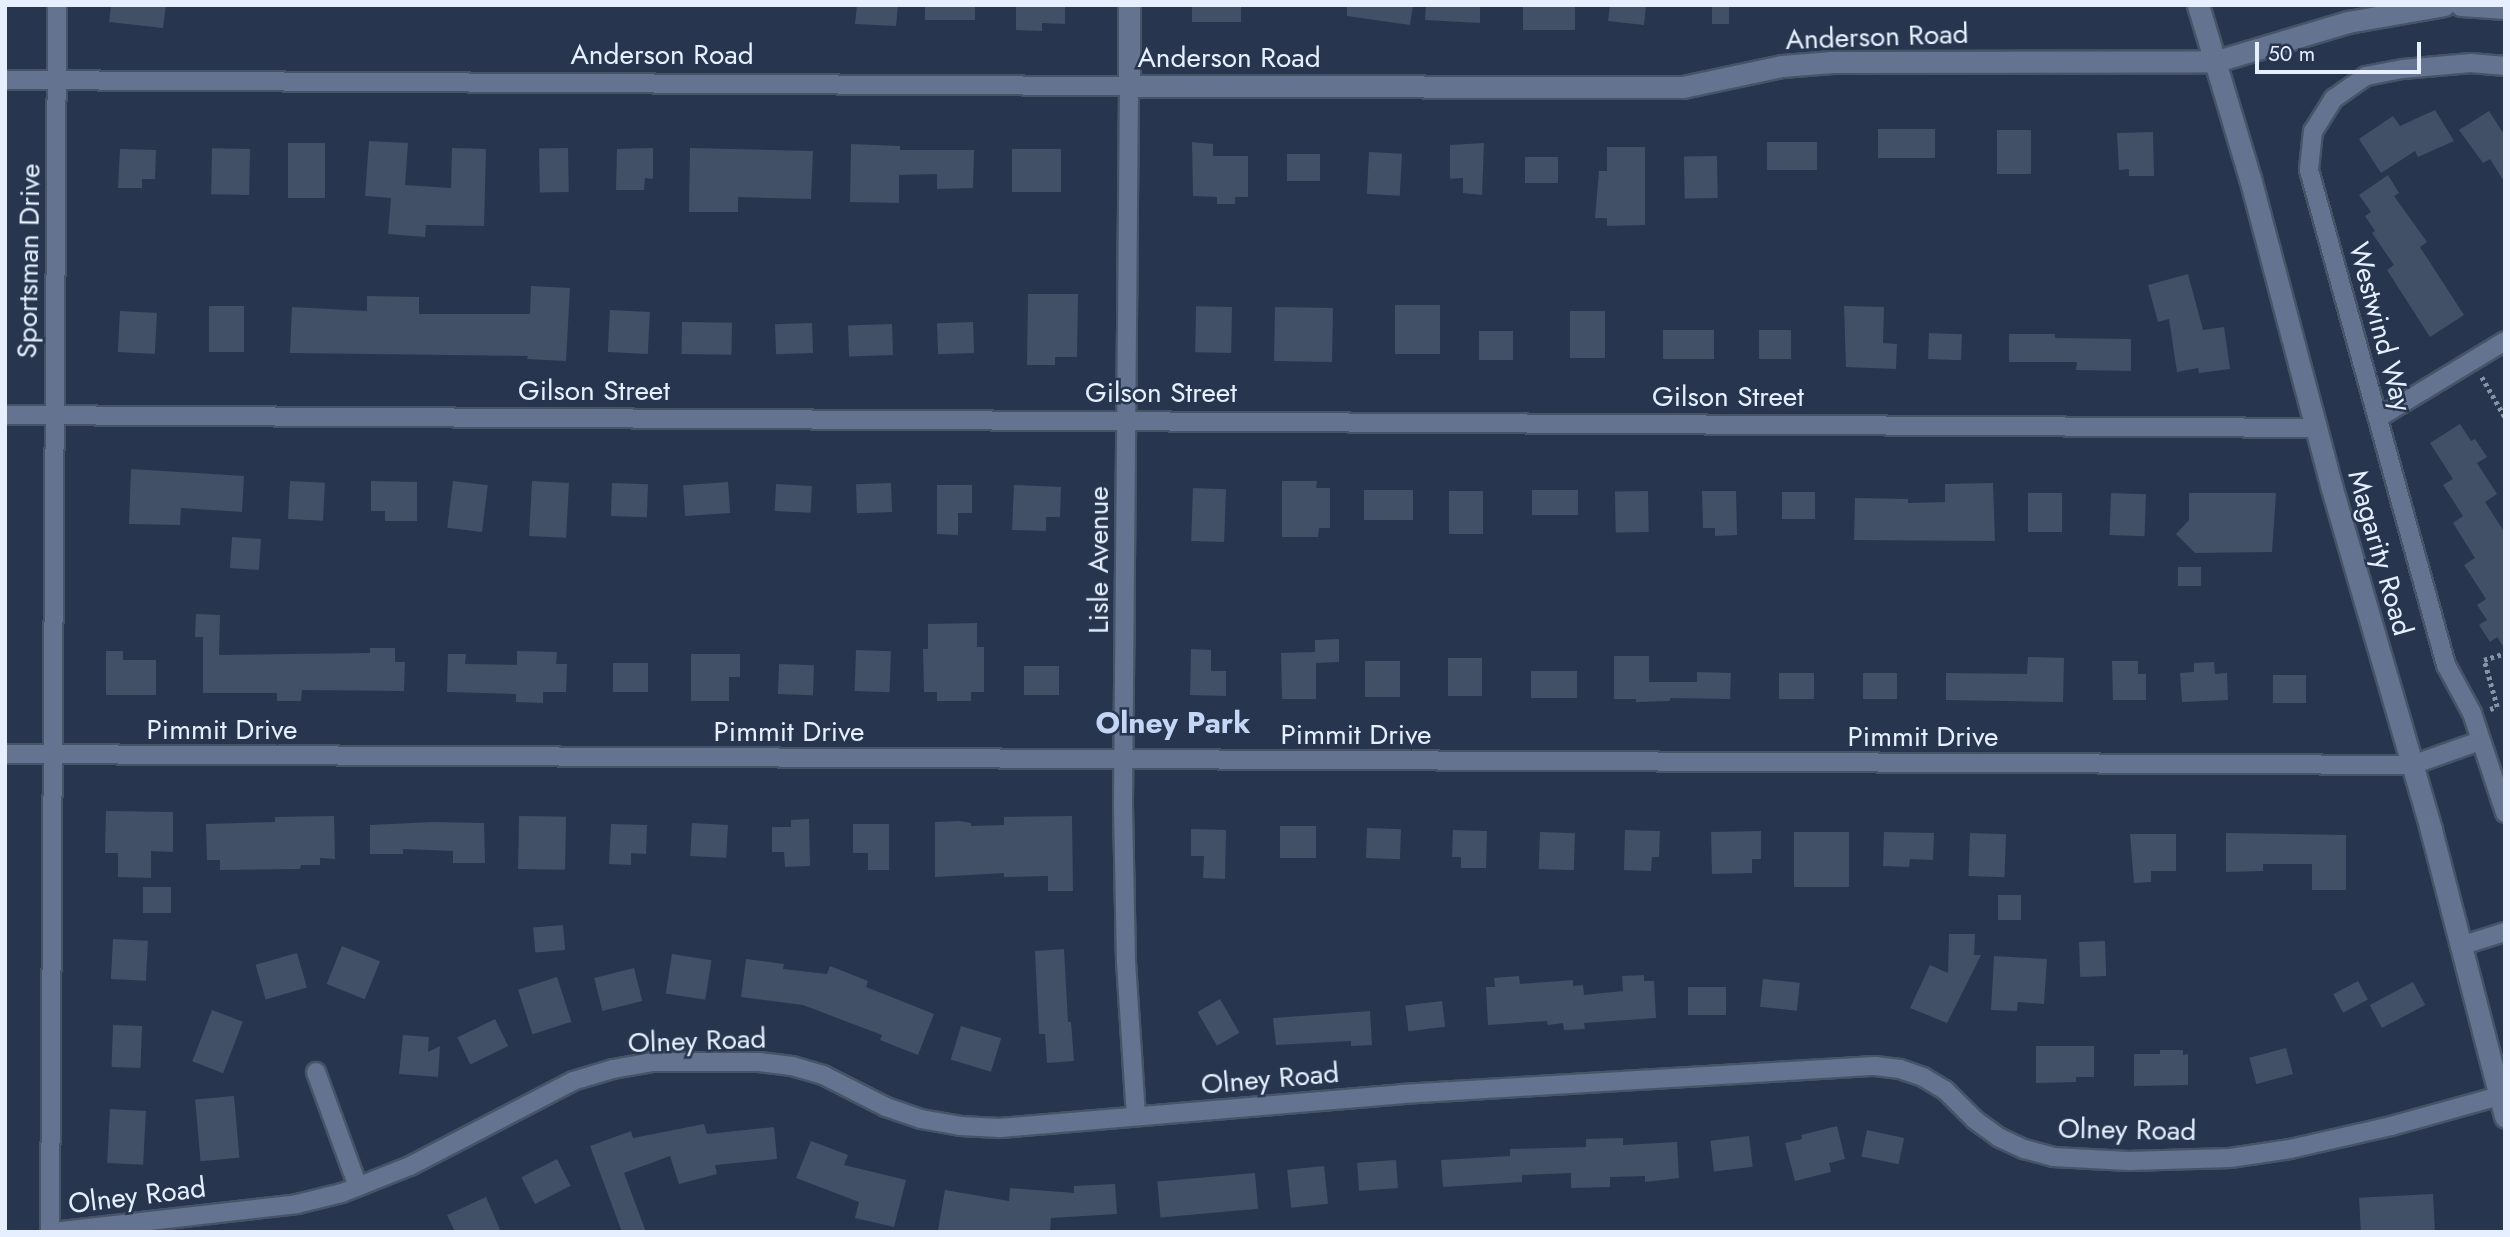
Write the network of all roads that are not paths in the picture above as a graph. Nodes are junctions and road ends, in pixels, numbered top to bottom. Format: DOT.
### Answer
graph roads {
  1 [pos="57,5"];
  2 [pos="1129,5"];
  3 [pos="2198,5"];
  4 [pos="2444,5"];
  5 [pos="2461,5"];
  6 [pos="2505,8"];
  7 [pos="2217,61"];
  8 [pos="2505,66"];
  9 [pos="5,80"];
  10 [pos="57,80"];
  11 [pos="1129,86"];
  12 [pos="2505,341"];
  13 [pos="5,415"];
  14 [pos="54,415"];
  15 [pos="2378,418"];
  16 [pos="1127,419"];
  17 [pos="2316,428"];
  18 [pos="2480,740"];
  19 [pos="5,754"];
  20 [pos="53,755"];
  21 [pos="1124,760"];
  22 [pos="2412,765"];
  23 [pos="2505,813"];
  24 [pos="2505,932"];
  25 [pos="2460,946"];
  26 [pos="316,1072"];
  27 [pos="2502,1106"];
  28 [pos="1136,1115"];
  29 [pos="358,1187"];
  30 [pos="52,1232"];
  1 -- 10 [label="street, Sportsman Drive"];
  2 -- 11 [label="street, Lisle Avenue"];
  3 -- 7 [label="street, Magarity Road"];
  4 -- 7 [label="street, Anderson Road"];
  5 -- 6 [label="street"];
  7 -- 11 [label="street, Anderson Road"];
  7 -- 17 [label="street, Magarity Road"];
  8 -- 15 [label="street, Westwind Way"];
  9 -- 10 [label="street, Anderson Road"];
  10 -- 11 [label="street, Anderson Road"];
  10 -- 14 [label="street, Sportsman Drive"];
  11 -- 16 [label="street, Lisle Avenue"];
  12 -- 15 [label="street"];
  13 -- 14 [label="street, Gilson Street"];
  14 -- 16 [label="street, Gilson Street"];
  14 -- 20 [label="street, Sportsman Drive"];
  15 -- 18 [label="street, Westwind Way"];
  16 -- 17 [label="street, Gilson Street"];
  16 -- 21 [label="street, Lisle Avenue"];
  17 -- 22 [label="street, Magarity Road"];
  18 -- 22 [label="street"];
  18 -- 23 [label="street, Westwind Way"];
  19 -- 20 [label="street, Pimmit Drive"];
  20 -- 21 [label="street, Pimmit Drive"];
  20 -- 30 [label="street, Sportsman Drive"];
  21 -- 22 [label="street, Pimmit Drive"];
  21 -- 28 [label="street, Lisle Avenue"];
  22 -- 25 [label="street, Magarity Road"];
  24 -- 25 [label="street"];
  25 -- 27 [label="street, Magarity Road"];
  26 -- 29 [label="street"];
  27 -- 28 [label="street, Olney Road"];
  28 -- 29 [label="street, Olney Road"];
  29 -- 30 [label="street, Olney Road"];
}
